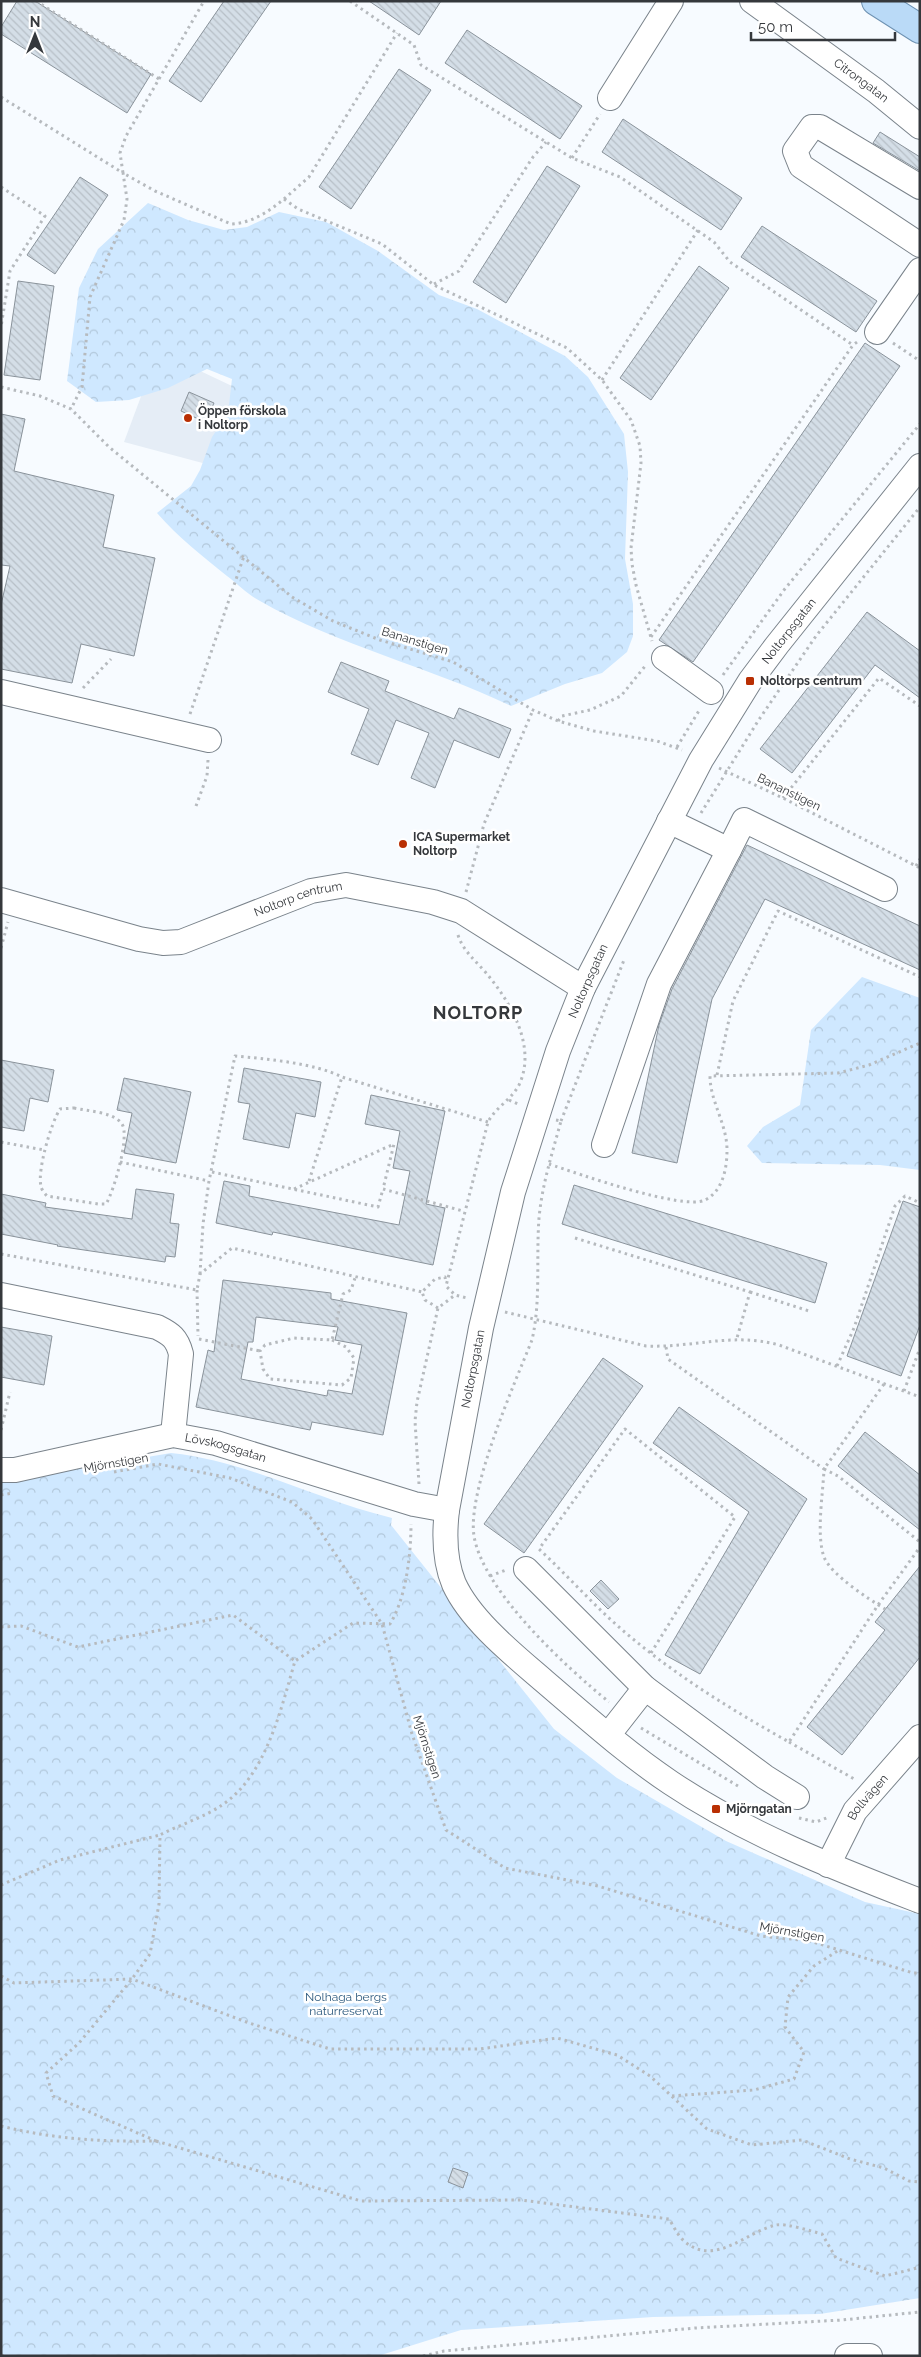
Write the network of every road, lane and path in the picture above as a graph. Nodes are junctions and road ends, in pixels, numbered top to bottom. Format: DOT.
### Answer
graph roads {
  1 [pos="36,1"];
  2 [pos="204,1"];
  3 [pos="350,1"];
  4 [pos="671,1"];
  5 [pos="752,1"];
  6 [pos="876,1"];
  7 [pos="920,29"];
  8 [pos="397,33"];
  9 [pos="159,79"];
  10 [pos="1,97"];
  11 [pos="610,98"];
  12 [pos="920,127"];
  13 [pos="546,142"];
  14 [pos="572,158"];
  15 [pos="123,173"];
  16 [pos="1,187"];
  17 [pos="920,187"];
  18 [pos="284,199"];
  19 [pos="698,230"];
  20 [pos="920,245"];
  21 [pos="920,270"];
  22 [pos="434,285"];
  23 [pos="1,327"];
  24 [pos="877,332"];
  25 [pos="853,345"];
  26 [pos="920,361"];
  27 [pos="602,380"];
  28 [pos="1,387"];
  29 [pos="71,409"];
  30 [pos="920,424"];
  31 [pos="920,466"];
  32 [pos="912,491"];
  33 [pos="920,507"];
  34 [pos="244,556"];
  35 [pos="651,637"];
  36 [pos="660,654"];
  37 [pos="111,659"];
  38 [pos="1,692"];
  39 [pos="711,692"];
  40 [pos="920,706"];
  41 [pos="65,707"];
  42 [pos="533,710"];
  43 [pos="558,721"];
  44 [pos="188,722"];
  45 [pos="208,740"];
  46 [pos="677,747"];
  47 [pos="701,760"];
  48 [pos="727,772"];
  49 [pos="783,798"];
  50 [pos="196,806"];
  51 [pos="669,821"];
  52 [pos="690,832"];
  53 [pos="729,850"];
  54 [pos="920,859"];
  55 [pos="918,867"];
  56 [pos="885,889"];
  57 [pos="7,902"];
  58 [pos="461,911"];
  59 [pos="1,948"];
  60 [pos="628,952"];
  61 [pos="920,977"];
  62 [pos="583,988"];
  63 [pos="920,1044"];
  64 [pos="717,1075"];
  65 [pos="342,1077"];
  66 [pos="509,1100"];
  67 [pos="538,1114"];
  68 [pos="560,1121"];
  69 [pos="488,1122"];
  70 [pos="1,1142"];
  71 [pos="604,1146"];
  72 [pos="44,1150"];
  73 [pos="120,1162"];
  74 [pos="549,1164"];
  75 [pos="212,1172"];
  76 [pos="209,1181"];
  77 [pos="309,1181"];
  78 [pos="294,1189"];
  79 [pos="383,1189"];
  80 [pos="920,1203"];
  81 [pos="464,1211"];
  82 [pos="575,1238"];
  83 [pos="1,1254"];
  84 [pos="200,1274"];
  85 [pos="355,1278"];
  86 [pos="446,1286"];
  87 [pos="197,1290"];
  88 [pos="422,1292"];
  89 [pos="750,1292"];
  90 [pos="1,1295"];
  91 [pos="455,1295"];
  92 [pos="470,1299"];
  93 [pos="438,1308"];
  94 [pos="810,1311"];
  95 [pos="505,1312"];
  96 [pos="536,1319"];
  97 [pos="737,1338"];
  98 [pos="332,1340"];
  99 [pos="666,1347"];
  100 [pos="920,1348"];
  101 [pos="260,1351"];
  102 [pos="838,1366"];
  103 [pos="884,1384"];
  104 [pos="904,1391"];
  105 [pos="10,1392"];
  106 [pos="920,1397"];
  107 [pos="1,1430"];
  108 [pos="173,1435"];
  109 [pos="824,1469"];
  110 [pos="1,1470"];
  111 [pos="111,1472"];
  112 [pos="19,1491"];
  113 [pos="1,1495"];
  114 [pos="414,1504"];
  115 [pos="447,1510"];
  116 [pos="920,1542"];
  117 [pos="920,1547"];
  118 [pos="526,1569"];
  119 [pos="878,1605"];
  120 [pos="885,1609"];
  121 [pos="382,1624"];
  122 [pos="1,1628"];
  123 [pos="651,1653"];
  124 [pos="295,1661"];
  125 [pos="645,1688"];
  126 [pos="624,1714"];
  127 [pos="609,1734"];
  128 [pos="920,1738"];
  129 [pos="789,1742"];
  130 [pos="858,1786"];
  131 [pos="746,1790"];
  132 [pos="795,1806"];
  133 [pos="834,1811"];
  134 [pos="160,1834"];
  135 [pos="828,1865"];
  136 [pos="1,1885"];
  137 [pos="920,1901"];
  138 [pos="839,1950"];
  139 [pos="920,1972"];
  140 [pos="1,1976"];
  141 [pos="132,1979"];
  142 [pos="671,2096"];
  143 [pos="1,2126"];
  144 [pos="156,2141"];
  145 [pos="920,2182"];
  146 [pos="920,2265"];
  147 [pos="920,2312"];
  148 [pos="1,2355"];
  149 [pos="5,2356"];
  150 [pos="423,2356"];
  151 [pos="847,2356"];
  152 [pos="870,2356"];
  1 -- 9 [label="path"];
  2 -- 9 [label="path"];
  3 -- 8 [label="path"];
  4 -- 11 [label="street"];
  5 -- 12 [label="street, Citrongatan"];
  6 -- 7 [label="main road"];
  8 -- 13 [label="path"];
  8 -- 18 [label="path"];
  9 -- 15 [label="path"];
  10 -- 15 [label="path"];
  11 -- 14 [label="path"];
  13 -- 14 [label="path"];
  13 -- 22 [label="path"];
  14 -- 19 [label="path"];
  15 -- 18 [label="path"];
  15 -- 29 [label="path"];
  16 -- 23 [label="path"];
  17 -- 20 [label="street"];
  18 -- 22 [label="path"];
  19 -- 25 [label="path"];
  19 -- 27 [label="path"];
  21 -- 24 [label="street"];
  22 -- 27 [label="path"];
  24 -- 25 [label="path"];
  24 -- 26 [label="path"];
  25 -- 35 [label="path"];
  27 -- 35 [label="path"];
  28 -- 29 [label="path, Bananstigen"];
  29 -- 34 [label="path, Bananstigen"];
  30 -- 39 [label="path"];
  31 -- 32 [label="street, Noltorpsgatan"];
  32 -- 47 [label="street, Noltorpsgatan"];
  33 -- 48 [label="path"];
  34 -- 42 [label="path, Bananstigen"];
  34 -- 44 [label="path"];
  35 -- 36 [label="path"];
  36 -- 39 [label="street"];
  36 -- 43 [label="path"];
  37 -- 41 [label="path"];
  38 -- 41 [label="street"];
  39 -- 46 [label="path"];
  40 -- 49 [label="path"];
  41 -- 45 [label="street"];
  42 -- 43 [label="path, Bananstigen"];
  42 -- 58 [label="path"];
  43 -- 46 [label="path, Bananstigen"];
  45 -- 50 [label="path"];
  46 -- 47 [label="path, Bananstigen"];
  47 -- 48 [label="path, Bananstigen"];
  47 -- 51 [label="street, Noltorpsgatan"];
  48 -- 49 [label="path, Bananstigen"];
  48 -- 52 [label="path"];
  49 -- 55 [label="path, Bananstigen"];
  51 -- 52 [label="street"];
  51 -- 62 [label="street, Noltorpsgatan"];
  52 -- 53 [label="street"];
  53 -- 56 [label="street"];
  53 -- 71 [label="street"];
  54 -- 55 [label="path"];
  57 -- 58 [label="street, Noltorp centrum"];
  57 -- 59 [label="path"];
  58 -- 62 [label="street, Noltorp centrum"];
  58 -- 66 [label="path"];
  60 -- 68 [label="path"];
  61 -- 64 [label="path"];
  62 -- 67 [label="street, Noltorpsgatan"];
  63 -- 64 [label="path"];
  64 -- 74 [label="path"];
  65 -- 69 [label="path"];
  65 -- 75 [label="path"];
  65 -- 77 [label="path"];
  66 -- 67 [label="path"];
  66 -- 69 [label="path"];
  67 -- 68 [label="path"];
  67 -- 115 [label="street, Noltorpsgatan"];
  68 -- 74 [label="path"];
  69 -- 81 [label="path"];
  70 -- 72 [label="path"];
  72 -- 73 [label="path"];
  72 -- 73 [label="path"];
  73 -- 76 [label="path"];
  74 -- 96 [label="path"];
  75 -- 76 [label="path"];
  75 -- 78 [label="path"];
  76 -- 84 [label="path"];
  77 -- 78 [label="path"];
  77 -- 79 [label="path"];
  78 -- 79 [label="path"];
  79 -- 81 [label="path"];
  80 -- 102 [label="path"];
  81 -- 86 [label="path"];
  82 -- 89 [label="path"];
  83 -- 87 [label="path"];
  84 -- 85 [label="path"];
  84 -- 87 [label="path"];
  85 -- 88 [label="path"];
  85 -- 98 [label="path"];
  86 -- 88 [label="path"];
  86 -- 91 [label="path"];
  87 -- 101 [label="path"];
  88 -- 93 [label="path"];
  89 -- 94 [label="path"];
  89 -- 97 [label="path"];
  90 -- 108 [label="street"];
  91 -- 92 [label="path"];
  91 -- 93 [label="path"];
  93 -- 114 [label="path"];
  95 -- 96 [label="path"];
  96 -- 99 [label="path"];
  96 -- 126 [label="path"];
  97 -- 99 [label="path"];
  97 -- 102 [label="path"];
  98 -- 101 [label="path"];
  98 -- 101 [label="path"];
  99 -- 109 [label="path"];
  100 -- 104 [label="path"];
  102 -- 103 [label="path"];
  103 -- 104 [label="path"];
  103 -- 109 [label="path"];
  104 -- 106 [label="path"];
  105 -- 107 [label="path"];
  108 -- 110 [label="street, Lövskogsgatan"];
  108 -- 114 [label="street, Lövskogsgatan"];
  109 -- 116 [label="path"];
  109 -- 119 [label="path"];
  111 -- 121 [label="path, Mjörnstigen"];
  112 -- 113 [label="path"];
  114 -- 115 [label="street, Lövskogsgatan"];
  114 -- 121 [label="path"];
  115 -- 127 [label="street, Noltorpsgatan"];
  117 -- 119 [label="path"];
  118 -- 125 [label="street"];
  119 -- 120 [label="path"];
  119 -- 129 [label="path"];
  121 -- 124 [label="path"];
  121 -- 138 [label="path, Mjörnstigen"];
  122 -- 124 [label="path"];
  123 -- 123 [label="path"];
  123 -- 129 [label="path"];
  124 -- 134 [label="path"];
  125 -- 126 [label="street"];
  125 -- 132 [label="street"];
  126 -- 127 [label="street"];
  126 -- 131 [label="path"];
  127 -- 135 [label="street"];
  128 -- 135 [label="street, Bollvägen"];
  129 -- 130 [label="path"];
  132 -- 133 [label="path"];
  134 -- 136 [label="path"];
  134 -- 141 [label="path"];
  135 -- 137 [label="street"];
  138 -- 139 [label="path, Mjörnstigen"];
  138 -- 142 [label="path"];
  140 -- 141 [label="path"];
  141 -- 142 [label="path"];
  141 -- 144 [label="path"];
  142 -- 145 [label="path"];
  143 -- 144 [label="path"];
  144 -- 146 [label="path"];
  147 -- 150 [label="path"];
  148 -- 149 [label="path"];
  151 -- 152 [label="street"];
}
